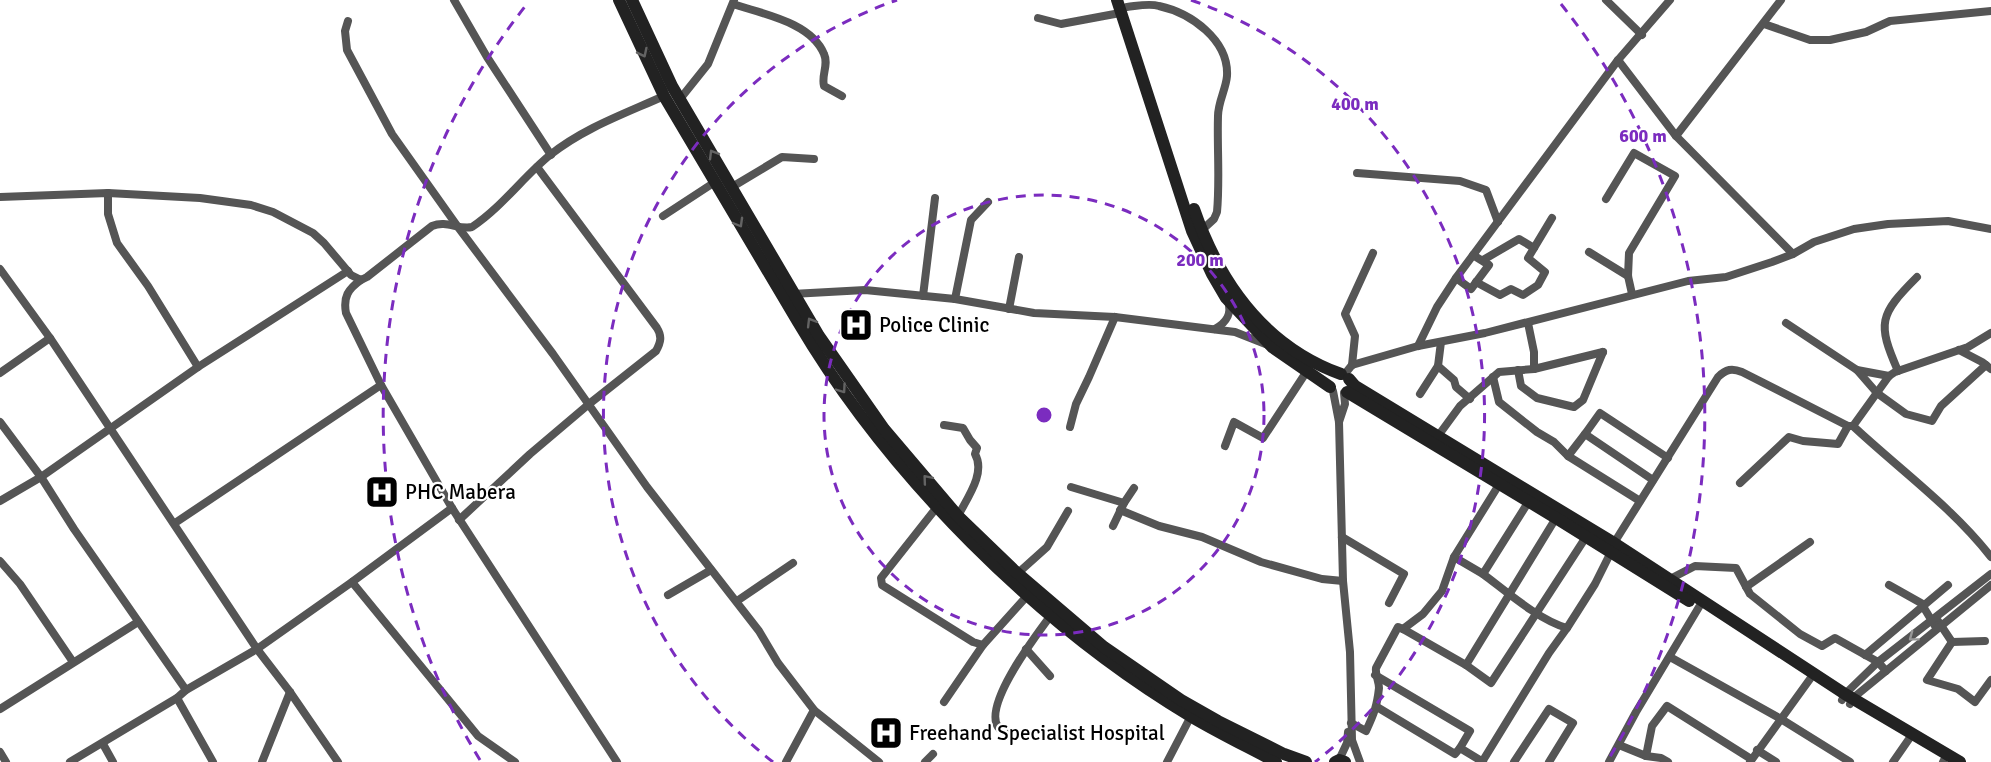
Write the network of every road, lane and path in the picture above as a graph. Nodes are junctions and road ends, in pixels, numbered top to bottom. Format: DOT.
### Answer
graph roads {
  1 [pos="454,0"];
  2 [pos="619,0"];
  3 [pos="632,0"];
  4 [pos="1606,0"];
  5 [pos="1670,0"];
  6 [pos="1781,0"];
  7 [pos="734,2"];
  8 [pos="1123,5"];
  9 [pos="1991,11"];
  10 [pos="1038,18"];
  11 [pos="348,21"];
  12 [pos="1764,24"];
  13 [pos="1642,35"];
  14 [pos="1618,60"];
  15 [pos="664,96"];
  16 [pos="842,96"];
  17 [pos="680,99"];
  18 [pos="1676,136"];
  19 [pos="551,155"];
  20 [pos="814,159"];
  21 [pos="537,166"];
  22 [pos="1357,173"];
  23 [pos="715,182"];
  24 [pos="732,187"];
  25 [pos="108,193"];
  26 [pos="0,197"];
  27 [pos="935,198"];
  28 [pos="1606,199"];
  29 [pos="988,202"];
  30 [pos="663,216"];
  31 [pos="1552,218"];
  32 [pos="1498,222"];
  33 [pos="458,227"];
  34 [pos="1202,230"];
  35 [pos="1991,230"];
  36 [pos="1534,248"];
  37 [pos="1589,252"];
  38 [pos="1373,253"];
  39 [pos="1793,254"];
  40 [pos="1473,255"];
  41 [pos="1019,257"];
  42 [pos="1483,260"];
  43 [pos="348,271"];
  44 [pos="1,274"];
  45 [pos="1628,276"];
  46 [pos="1917,277"];
  47 [pos="1456,278"];
  48 [pos="361,280"];
  49 [pos="1476,282"];
  50 [pos="1632,294"];
  51 [pos="788,295"];
  52 [pos="923,296"];
  53 [pos="1226,297"];
  54 [pos="955,299"];
  55 [pos="1009,309"];
  56 [pos="1115,318"];
  57 [pos="1528,322"];
  58 [pos="1786,322"];
  59 [pos="1215,329"];
  60 [pos="1991,333"];
  61 [pos="50,339"];
  62 [pos="1441,342"];
  63 [pos="1418,346"];
  64 [pos="1272,347"];
  65 [pos="1959,350"];
  66 [pos="1438,366"];
  67 [pos="198,367"];
  68 [pos="1989,367"];
  69 [pos="1534,369"];
  70 [pos="1518,370"];
  71 [pos="1857,370"];
  72 [pos="1307,371"];
  73 [pos="1898,371"];
  74 [pos="0,373"];
  75 [pos="1889,376"];
  76 [pos="1493,377"];
  77 [pos="1342,382"];
  78 [pos="381,385"];
  79 [pos="1877,393"];
  80 [pos="1419,394"];
  81 [pos="1470,399"];
  82 [pos="589,404"];
  83 [pos="0,422"];
  84 [pos="944,425"];
  85 [pos="1850,426"];
  86 [pos="1070,427"];
  87 [pos="110,428"];
  88 [pos="1585,435"];
  89 [pos="1438,436"];
  90 [pos="1225,446"];
  91 [pos="1568,456"];
  92 [pos="1668,458"];
  93 [pos="41,477"];
  94 [pos="1653,480"];
  95 [pos="1500,483"];
  96 [pos="1740,483"];
  97 [pos="1071,487"];
  98 [pos="1134,488"];
  99 [pos="0,501"];
  100 [pos="1529,501"];
  101 [pos="1640,501"];
  102 [pos="1122,506"];
  103 [pos="937,507"];
  104 [pos="452,508"];
  105 [pos="1068,511"];
  106 [pos="958,516"];
  107 [pos="1556,518"];
  108 [pos="459,520"];
  109 [pos="175,523"];
  110 [pos="1113,526"];
  111 [pos="1342,537"];
  112 [pos="1586,537"];
  113 [pos="1810,542"];
  114 [pos="1612,547"];
  115 [pos="1454,557"];
  116 [pos="1991,557"];
  117 [pos="0,561"];
  118 [pos="793,563"];
  119 [pos="711,570"];
  120 [pos="1018,573"];
  121 [pos="1483,574"];
  122 [pos="1991,574"];
  123 [pos="1670,579"];
  124 [pos="1343,581"];
  125 [pos="352,582"];
  126 [pos="1889,585"];
  127 [pos="1948,585"];
  128 [pos="1991,585"];
  129 [pos="1746,587"];
  130 [pos="1509,594"];
  131 [pos="668,595"];
  132 [pos="1027,596"];
  133 [pos="737,602"];
  134 [pos="1389,603"];
  135 [pos="1923,606"];
  136 [pos="1699,607"];
  137 [pos="1537,612"];
  138 [pos="1051,615"];
  139 [pos="138,622"];
  140 [pos="1937,624"];
  141 [pos="1403,628"];
  142 [pos="1567,628"];
  143 [pos="1985,641"];
  144 [pos="1952,642"];
  145 [pos="983,645"];
  146 [pos="257,649"];
  147 [pos="1026,649"];
  148 [pos="1865,655"];
  149 [pos="1670,657"];
  150 [pos="72,662"];
  151 [pos="1878,662"];
  152 [pos="1466,665"];
  153 [pos="1886,671"];
  154 [pos="1375,674"];
  155 [pos="1050,676"];
  156 [pos="1810,679"];
  157 [pos="1991,680"];
  158 [pos="186,690"];
  159 [pos="290,692"];
  160 [pos="177,698"];
  161 [pos="1848,699"];
  162 [pos="944,702"];
  163 [pos="1377,707"];
  164 [pos="0,709"];
  165 [pos="814,710"];
  166 [pos="1191,716"];
  167 [pos="1781,720"];
  168 [pos="1351,723"];
  169 [pos="1006,733"];
  170 [pos="1909,739"];
  171 [pos="103,744"];
  172 [pos="1619,745"];
  173 [pos="1460,748"];
  174 [pos="1757,750"];
  175 [pos="0,752"];
  176 [pos="933,754"];
  177 [pos="1646,756"];
  178 [pos="877,761"];
  179 [pos="1340,761"];
  180 [pos="1750,761"];
  181 [pos="1945,761"];
  182 [pos="6,762"];
  183 [pos="70,762"];
  184 [pos="113,762"];
  185 [pos="213,762"];
  186 [pos="262,762"];
  187 [pos="338,762"];
  188 [pos="515,762"];
  189 [pos="617,762"];
  190 [pos="786,762"];
  191 [pos="925,762"];
  192 [pos="1167,762"];
  193 [pos="1276,762"];
  194 [pos="1306,762"];
  195 [pos="1360,762"];
  196 [pos="1482,762"];
  197 [pos="1514,762"];
  198 [pos="1549,762"];
  199 [pos="1609,762"];
  200 [pos="1668,762"];
  201 [pos="1776,762"];
  202 [pos="1850,762"];
  203 [pos="1893,762"];
  204 [pos="1960,762"];
  1 -- 19 [label="street"];
  2 -- 15 [label="main road, one-way"];
  3 -- 17 [label="main road"];
  4 -- 13 [label="street"];
  5 -- 13 [label="street"];
  6 -- 12 [label="street"];
  7 -- 16 [label="street"];
  7 -- 17 [label="street"];
  8 -- 10 [label="street"];
  8 -- 34 [label="main road"];
  8 -- 34 [label="street"];
  8 -- 53 [label="main road"];
  9 -- 12 [label="street"];
  11 -- 33 [label="street"];
  12 -- 18 [label="street"];
  13 -- 14 [label="street"];
  14 -- 18 [label="street"];
  14 -- 32 [label="street"];
  15 -- 19 [label="street"];
  15 -- 23 [label="main road"];
  24 -- 17 [label="main road, one-way"];
  18 -- 39 [label="street"];
  19 -- 21 [label="street"];
  20 -- 24 [label="street"];
  21 -- 33 [label="street"];
  21 -- 82 [label="street"];
  22 -- 32 [label="street"];
  23 -- 30 [label="street"];
  23 -- 51 [label="main road, one-way"];
  24 -- 51 [label="main road"];
  25 -- 26 [label="street"];
  25 -- 43 [label="street"];
  25 -- 67 [label="street"];
  27 -- 52 [label="street"];
  28 -- 45 [label="street"];
  29 -- 54 [label="street"];
  31 -- 36 [label="street"];
  32 -- 40 [label="street"];
  33 -- 48 [label="street"];
  33 -- 82 [label="street"];
  34 -- 77 [label="main road"];
  35 -- 39 [label="street"];
  36 -- 42 [label="street"];
  36 -- 49 [label="street"];
  37 -- 45 [label="street"];
  38 -- 77 [label="street"];
  39 -- 50 [label="street"];
  40 -- 42 [label="street"];
  40 -- 47 [label="street"];
  41 -- 55 [label="street"];
  42 -- 49 [label="street"];
  43 -- 48 [label="street"];
  43 -- 67 [label="street"];
  44 -- 61 [label="street"];
  45 -- 50 [label="street"];
  46 -- 73 [label="street"];
  47 -- 49 [label="street"];
  47 -- 63 [label="street"];
  48 -- 78 [label="street"];
  50 -- 57 [label="street"];
  51 -- 52 [label="street"];
  51 -- 103 [label="main road, one-way"];
  106 -- 51 [label="main road, one-way"];
  52 -- 54 [label="street"];
  53 -- 59 [label="street"];
  53 -- 64 [label="main road"];
  54 -- 55 [label="street"];
  55 -- 56 [label="street"];
  56 -- 59 [label="street"];
  56 -- 86 [label="street"];
  57 -- 62 [label="street"];
  57 -- 69 [label="street"];
  58 -- 71 [label="street"];
  59 -- 64 [label="street"];
  60 -- 65 [label="street"];
  61 -- 74 [label="street"];
  61 -- 87 [label="street"];
  62 -- 63 [label="street"];
  62 -- 66 [label="street"];
  63 -- 77 [label="street"];
  64 -- 72 [label="main road"];
  65 -- 68 [label="street"];
  65 -- 73 [label="street"];
  66 -- 80 [label="street"];
  66 -- 81 [label="street"];
  67 -- 87 [label="street"];
  68 -- 79 [label="street"];
  69 -- 70 [label="street"];
  69 -- 70 [label="street"];
  70 -- 76 [label="street"];
  71 -- 75 [label="street"];
  71 -- 79 [label="street"];
  72 -- 77 [label="main road"];
  72 -- 90 [label="street"];
  73 -- 75 [label="street"];
  75 -- 79 [label="street"];
  76 -- 81 [label="street"];
  76 -- 91 [label="street"];
  77 -- 89 [label="main road"];
  77 -- 95 [label="main road"];
  77 -- 111 [label="street"];
  78 -- 104 [label="street"];
  78 -- 109 [label="street"];
  79 -- 85 [label="street"];
  81 -- 89 [label="street"];
  82 -- 108 [label="street"];
  82 -- 119 [label="street"];
  83 -- 93 [label="street"];
  84 -- 106 [label="street"];
  85 -- 92 [label="street"];
  85 -- 96 [label="street"];
  85 -- 116 [label="street"];
  87 -- 93 [label="street"];
  87 -- 109 [label="street"];
  88 -- 91 [label="street"];
  88 -- 92 [label="street"];
  88 -- 94 [label="street"];
  89 -- 114 [label="main road"];
  91 -- 101 [label="street"];
  92 -- 94 [label="street"];
  93 -- 99 [label="street"];
  93 -- 139 [label="street"];
  94 -- 101 [label="street"];
  95 -- 100 [label="main road"];
  95 -- 115 [label="street"];
  97 -- 102 [label="street"];
  98 -- 102 [label="street"];
  100 -- 107 [label="main road"];
  100 -- 121 [label="street"];
  101 -- 114 [label="street"];
  102 -- 110 [label="street"];
  102 -- 124 [label="street"];
  103 -- 132 [label="main road"];
  103 -- 145 [label="street"];
  104 -- 108 [label="street"];
  104 -- 125 [label="street"];
  105 -- 120 [label="street"];
  106 -- 120 [label="main road"];
  107 -- 112 [label="main road"];
  107 -- 130 [label="street"];
  108 -- 189 [label="street"];
  109 -- 146 [label="street"];
  111 -- 124 [label="street"];
  111 -- 134 [label="street"];
  112 -- 114 [label="main road"];
  112 -- 137 [label="street"];
  113 -- 129 [label="street"];
  114 -- 123 [label="main road"];
  114 -- 136 [label="main road"];
  114 -- 142 [label="street"];
  115 -- 121 [label="street"];
  115 -- 141 [label="street"];
  117 -- 150 [label="street"];
  118 -- 133 [label="street"];
  119 -- 131 [label="street"];
  119 -- 133 [label="street"];
  120 -- 194 [label="main road"];
  121 -- 130 [label="street"];
  122 -- 140 [label="street"];
  123 -- 129 [label="street"];
  123 -- 161 [label="main road"];
  124 -- 168 [label="street"];
  125 -- 146 [label="street"];
  125 -- 188 [label="street"];
  126 -- 135 [label="street"];
  127 -- 135 [label="street"];
  128 -- 140 [label="street"];
  129 -- 148 [label="street"];
  130 -- 137 [label="street"];
  130 -- 152 [label="street"];
  132 -- 138 [label="main road"];
  132 -- 145 [label="street"];
  133 -- 165 [label="street"];
  135 -- 140 [label="street"];
  135 -- 148 [label="street"];
  136 -- 149 [label="street"];
  136 -- 156 [label="main road"];
  137 -- 142 [label="street"];
  137 -- 152 [label="street"];
  138 -- 147 [label="street"];
  138 -- 166 [label="main road"];
  139 -- 150 [label="street"];
  139 -- 158 [label="street"];
  140 -- 144 [label="street"];
  140 -- 151 [label="street, one-way"];
  140 -- 153 [label="street"];
  141 -- 152 [label="street"];
  141 -- 154 [label="street"];
  142 -- 196 [label="street"];
  143 -- 144 [label="street"];
  144 -- 157 [label="street"];
  145 -- 162 [label="street"];
  146 -- 158 [label="street"];
  146 -- 159 [label="street"];
  147 -- 155 [label="street"];
  147 -- 169 [label="street"];
  148 -- 151 [label="street"];
  149 -- 167 [label="street"];
  149 -- 172 [label="street"];
  150 -- 164 [label="street"];
  151 -- 153 [label="street"];
  151 -- 161 [label="street"];
  153 -- 161 [label="street"];
  154 -- 163 [label="street"];
  154 -- 173 [label="street"];
  156 -- 161 [label="main road"];
  156 -- 167 [label="street"];
  158 -- 160 [label="street"];
  159 -- 186 [label="street"];
  159 -- 187 [label="street"];
  160 -- 171 [label="street"];
  160 -- 185 [label="street"];
  161 -- 170 [label="main road"];
  161 -- 204 [label="main road"];
  163 -- 168 [label="street"];
  163 -- 173 [label="street"];
  165 -- 178 [label="street"];
  165 -- 190 [label="street"];
  166 -- 192 [label="street"];
  166 -- 193 [label="main road"];
  167 -- 174 [label="street"];
  167 -- 202 [label="street"];
  168 -- 179 [label="street"];
  168 -- 195 [label="street"];
  170 -- 181 [label="main road"];
  170 -- 203 [label="street"];
  171 -- 183 [label="street"];
  171 -- 184 [label="street"];
  172 -- 177 [label="street"];
  172 -- 199 [label="street"];
  173 -- 196 [label="street"];
  174 -- 180 [label="street"];
  174 -- 201 [label="street"];
  175 -- 182 [label="street"];
  176 -- 191 [label="street"];
  177 -- 180 [label="street"];
  177 -- 200 [label="street"];
  197 -- 198 [label="street"];
}
